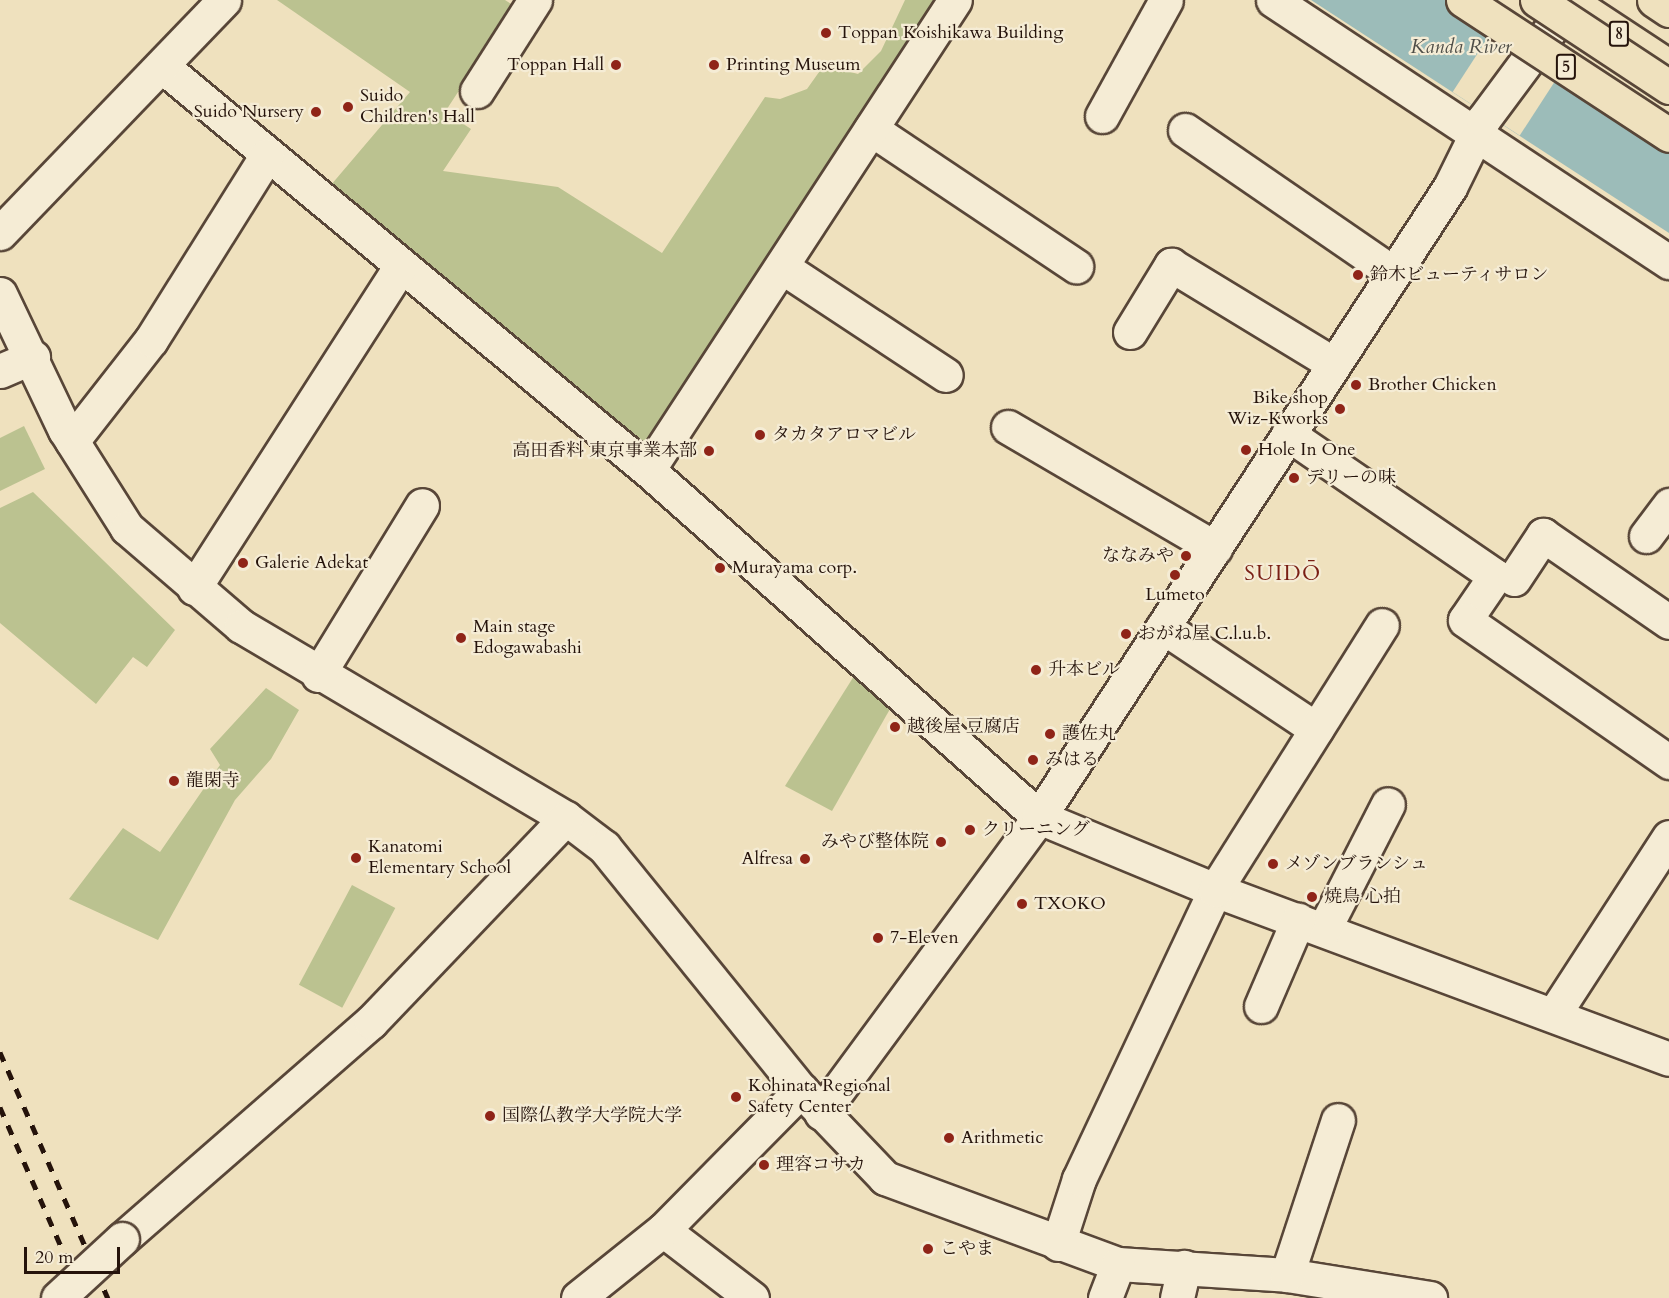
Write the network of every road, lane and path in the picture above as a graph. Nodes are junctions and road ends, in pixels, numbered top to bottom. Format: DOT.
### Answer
graph roads {
  1 [pos="224,0"];
  2 [pos="536,0"];
  3 [pos="955,0"];
  4 [pos="1166,0"];
  5 [pos="1273,0"];
  6 [pos="1463,0"];
  7 [pos="1537,0"];
  8 [pos="1570,0"];
  9 [pos="1654,0"];
  10 [pos="1669,10"];
  11 [pos="162,66"];
  12 [pos="1669,67"];
  13 [pos="1669,87"];
  14 [pos="477,91"];
  15 [pos="1102,116"];
  16 [pos="1480,126"];
  17 [pos="871,129"];
  18 [pos="1185,130"];
  19 [pos="1669,135"];
  20 [pos="267,155"];
  21 [pos="0,232"];
  22 [pos="1669,262"];
  23 [pos="401,266"];
  24 [pos="782,267"];
  25 [pos="1076,267"];
  26 [pos="1393,273"];
  27 [pos="0,294"];
  28 [pos="1130,332"];
  29 [pos="33,357"];
  30 [pos="1334,364"];
  31 [pos="0,371"];
  32 [pos="946,375"];
  33 [pos="1008,427"];
  34 [pos="1288,434"];
  35 [pos="72,441"];
  36 [pos="648,470"];
  37 [pos="422,505"];
  38 [pos="1669,505"];
  39 [pos="1646,536"];
  40 [pos="1215,548"];
  41 [pos="1514,579"];
  42 [pos="194,588"];
  43 [pos="1669,622"];
  44 [pos="1382,625"];
  45 [pos="1163,627"];
  46 [pos="318,675"];
  47 [pos="1316,729"];
  48 [pos="1669,762"];
  49 [pos="1388,804"];
  50 [pos="1038,817"];
  51 [pos="566,818"];
  52 [pos="1669,837"];
  53 [pos="1215,890"];
  54 [pos="1311,925"];
  55 [pos="1261,1006"];
  56 [pos="1554,1014"];
  57 [pos="1669,1059"];
  58 [pos="811,1101"];
  59 [pos="1338,1120"];
  60 [pos="663,1230"];
  61 [pos="1058,1244"];
  62 [pos="1118,1264"];
  63 [pos="1184,1267"];
  64 [pos="1287,1275"];
  65 [pos="58,1298"];
  66 [pos="578,1298"];
  67 [pos="752,1298"];
  68 [pos="1105,1298"];
  69 [pos="1177,1298"];
  70 [pos="1430,1298"];
  1 -- 11 [label="street"];
  2 -- 14 [label="street"];
  3 -- 17 [label="street"];
  4 -- 15 [label="street"];
  5 -- 16 [label="street"];
  6 -- 19 [label="main road, 5, bridge"];
  7 -- 13 [label="main road, 5, bridge"];
  8 -- 12 [label="main road, 8"];
  8 -- 16 [label="street"];
  9 -- 10 [label="main road"];
  11 -- 20 [label="street"];
  11 -- 21 [label="street"];
  16 -- 22 [label="street"];
  16 -- 26 [label="street"];
  17 -- 24 [label="street"];
  17 -- 25 [label="street"];
  18 -- 26 [label="street"];
  20 -- 23 [label="street"];
  20 -- 35 [label="street"];
  23 -- 36 [label="street"];
  23 -- 42 [label="street"];
  24 -- 32 [label="street"];
  24 -- 36 [label="street"];
  26 -- 30 [label="street"];
  27 -- 29 [label="street"];
  28 -- 30 [label="street"];
  29 -- 31 [label="street"];
  29 -- 35 [label="street"];
  30 -- 34 [label="street"];
  33 -- 40 [label="street"];
  34 -- 40 [label="street"];
  34 -- 48 [label="street"];
  35 -- 42 [label="street"];
  36 -- 50 [label="street"];
  37 -- 46 [label="street"];
  38 -- 39 [label="street"];
  40 -- 45 [label="street"];
  41 -- 43 [label="street"];
  42 -- 46 [label="street"];
  44 -- 47 [label="street"];
  45 -- 47 [label="street"];
  45 -- 50 [label="street"];
  46 -- 51 [label="street"];
  47 -- 53 [label="street"];
  49 -- 54 [label="street"];
  50 -- 53 [label="street"];
  50 -- 58 [label="street"];
  51 -- 58 [label="street"];
  51 -- 65 [label="street, bridge"];
  52 -- 56 [label="street"];
  53 -- 54 [label="street"];
  53 -- 61 [label="street"];
  54 -- 55 [label="street"];
  54 -- 56 [label="street"];
  56 -- 57 [label="street"];
  58 -- 60 [label="street"];
  58 -- 61 [label="street"];
  59 -- 64 [label="street"];
  60 -- 66 [label="street"];
  60 -- 67 [label="street"];
  61 -- 62 [label="street"];
  62 -- 63 [label="street"];
  62 -- 68 [label="street"];
  63 -- 64 [label="street"];
  63 -- 69 [label="street"];
  64 -- 70 [label="street"];
}
